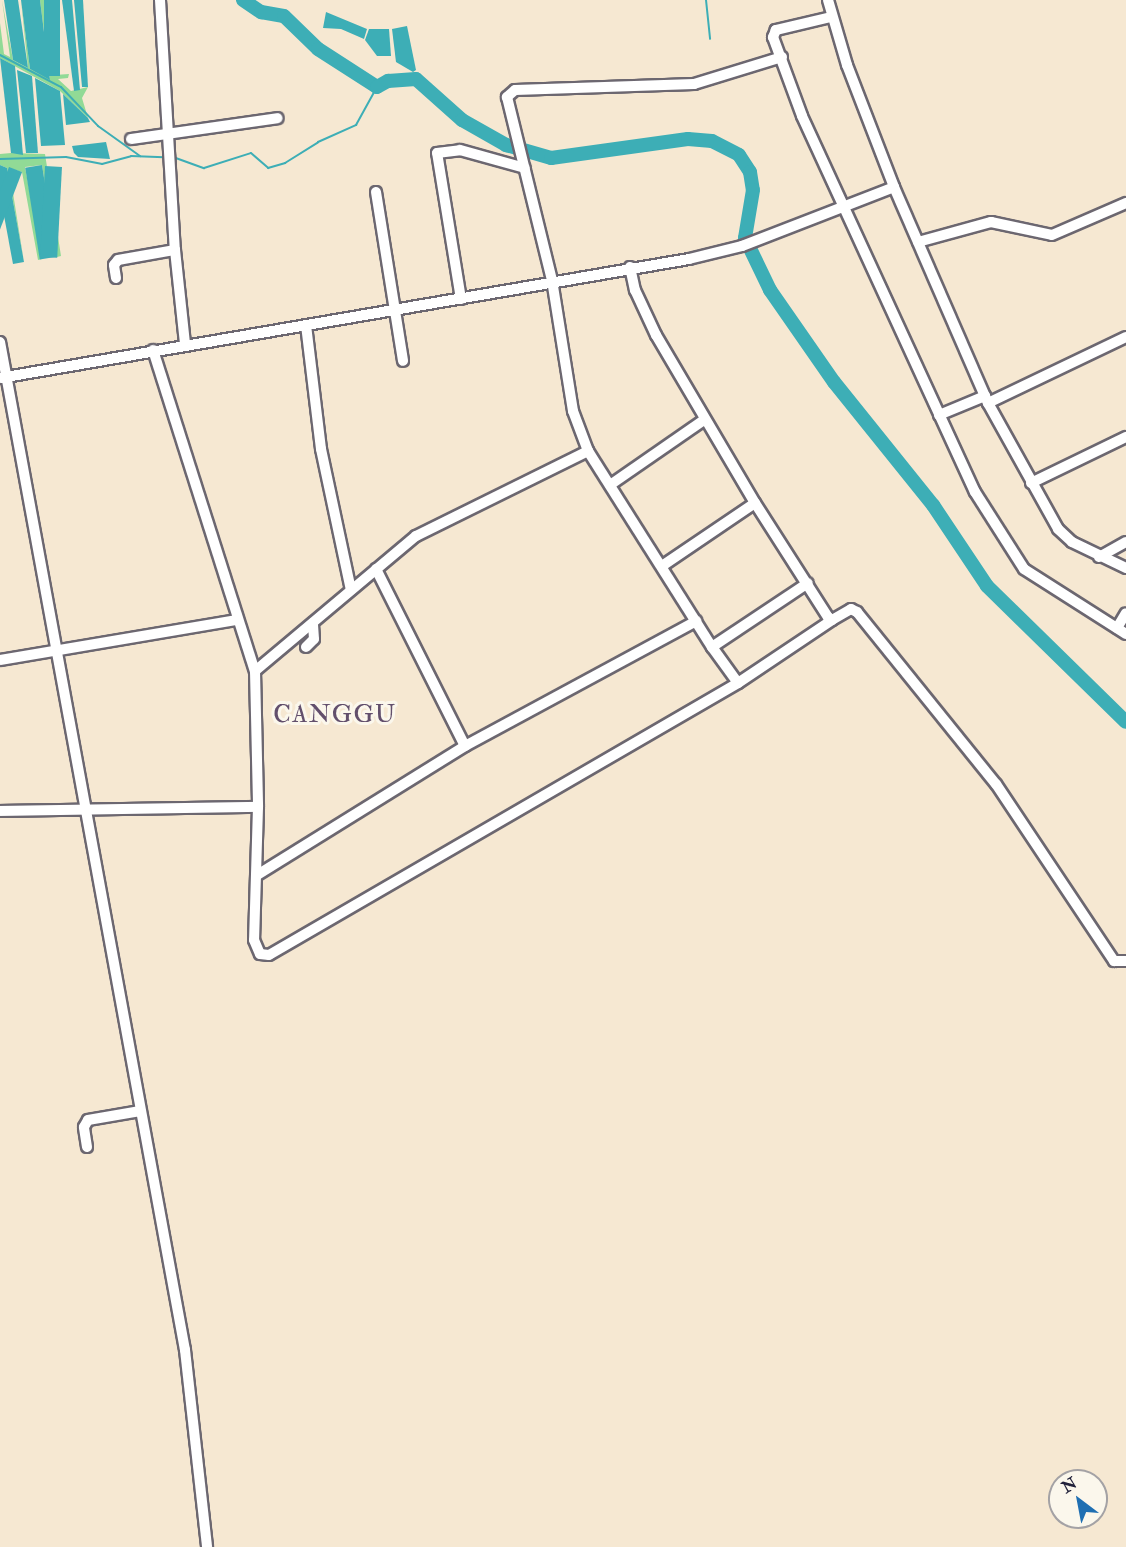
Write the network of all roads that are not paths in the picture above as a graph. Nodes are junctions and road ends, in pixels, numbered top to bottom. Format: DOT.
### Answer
graph roads {
  1 [pos="160,0"];
  2 [pos="828,0"];
  3 [pos="831,17"];
  4 [pos="782,57"];
  5 [pos="278,118"];
  6 [pos="167,134"];
  7 [pos="131,139"];
  8 [pos="525,166"];
  9 [pos="894,187"];
  10 [pos="376,192"];
  11 [pos="1126,203"];
  12 [pos="844,204"];
  13 [pos="918,242"];
  14 [pos="175,250"];
  15 [pos="630,267"];
  16 [pos="116,278"];
  17 [pos="552,280"];
  18 [pos="461,299"];
  19 [pos="394,310"];
  20 [pos="306,325"];
  21 [pos="1126,337"];
  22 [pos="0,342"];
  23 [pos="185,344"];
  24 [pos="153,350"];
  25 [pos="403,361"];
  26 [pos="3,377"];
  27 [pos="987,399"];
  28 [pos="939,415"];
  29 [pos="704,420"];
  30 [pos="1126,437"];
  31 [pos="588,451"];
  32 [pos="1031,483"];
  33 [pos="610,485"];
  34 [pos="754,503"];
  35 [pos="1126,542"];
  36 [pos="1099,557"];
  37 [pos="662,566"];
  38 [pos="1126,568"];
  39 [pos="376,569"];
  40 [pos="808,583"];
  41 [pos="351,590"];
  42 [pos="1126,613"];
  43 [pos="237,620"];
  44 [pos="832,620"];
  45 [pos="696,621"];
  46 [pos="313,622"];
  47 [pos="1121,631"];
  48 [pos="306,646"];
  49 [pos="712,647"];
  50 [pos="58,651"];
  51 [pos="0,660"];
  52 [pos="255,671"];
  53 [pos="738,683"];
  54 [pos="465,746"];
  55 [pos="258,807"];
  56 [pos="88,809"];
  57 [pos="0,811"];
  58 [pos="257,875"];
  59 [pos="1126,961"];
  60 [pos="140,1111"];
  61 [pos="87,1147"];
  62 [pos="207,1547"];
  1 -- 6 [label="street"];
  2 -- 3 [label="street"];
  3 -- 4 [label="street"];
  3 -- 9 [label="street"];
  4 -- 8 [label="street"];
  4 -- 12 [label="street"];
  5 -- 6 [label="street"];
  6 -- 7 [label="street"];
  6 -- 14 [label="street"];
  8 -- 17 [label="street"];
  8 -- 18 [label="street"];
  9 -- 12 [label="street"];
  9 -- 13 [label="street"];
  10 -- 19 [label="street"];
  11 -- 13 [label="street"];
  12 -- 15 [label="street"];
  12 -- 28 [label="street"];
  13 -- 27 [label="street"];
  14 -- 16 [label="street"];
  14 -- 23 [label="street"];
  15 -- 17 [label="street"];
  15 -- 29 [label="street"];
  17 -- 18 [label="street"];
  17 -- 31 [label="street"];
  18 -- 19 [label="street"];
  19 -- 20 [label="street"];
  19 -- 25 [label="street"];
  20 -- 23 [label="street"];
  20 -- 41 [label="street"];
  21 -- 27 [label="street"];
  22 -- 26 [label="street"];
  23 -- 24 [label="street"];
  24 -- 26 [label="street"];
  24 -- 43 [label="street"];
  26 -- 50 [label="street"];
  27 -- 28 [label="street"];
  27 -- 32 [label="street"];
  28 -- 47 [label="street"];
  29 -- 33 [label="street"];
  29 -- 34 [label="street"];
  30 -- 32 [label="street"];
  31 -- 33 [label="street"];
  31 -- 39 [label="street"];
  32 -- 36 [label="street"];
  33 -- 37 [label="street"];
  34 -- 37 [label="street"];
  34 -- 40 [label="street"];
  35 -- 36 [label="street"];
  36 -- 38 [label="street"];
  37 -- 45 [label="street"];
  39 -- 41 [label="street"];
  39 -- 54 [label="street"];
  40 -- 44 [label="street"];
  40 -- 49 [label="street"];
  41 -- 46 [label="street"];
  42 -- 47 [label="street"];
  43 -- 50 [label="street"];
  43 -- 52 [label="street"];
  44 -- 53 [label="street"];
  44 -- 59 [label="street"];
  45 -- 49 [label="street"];
  45 -- 54 [label="street"];
  46 -- 48 [label="street"];
  46 -- 52 [label="street"];
  49 -- 53 [label="street"];
  50 -- 51 [label="street"];
  50 -- 56 [label="street"];
  52 -- 55 [label="street"];
  53 -- 58 [label="street"];
  54 -- 58 [label="street"];
  55 -- 56 [label="street"];
  55 -- 58 [label="street"];
  56 -- 57 [label="street"];
  56 -- 60 [label="street"];
  60 -- 61 [label="street"];
  60 -- 62 [label="street"];
}
